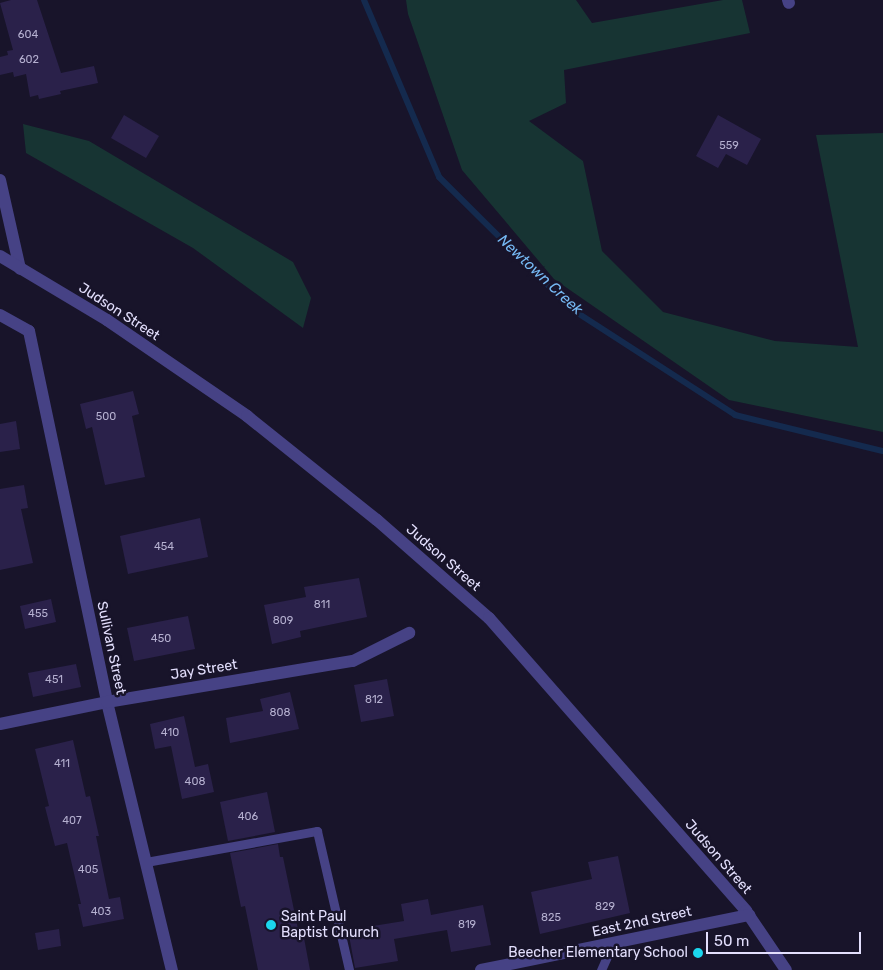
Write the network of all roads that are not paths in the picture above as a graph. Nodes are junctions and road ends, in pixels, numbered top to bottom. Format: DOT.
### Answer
graph roads {
  1 [pos="0,180"];
  2 [pos="0,256"];
  3 [pos="20,269"];
  4 [pos="0,315"];
  5 [pos="409,633"];
  6 [pos="107,702"];
  7 [pos="0,724"];
  8 [pos="146,862"];
  9 [pos="749,915"];
  10 [pos="613,943"];
  11 [pos="172,970"];
  12 [pos="349,970"];
  13 [pos="481,970"];
  14 [pos="601,970"];
  15 [pos="786,970"];
  1 -- 3 [label="street"];
  2 -- 3 [label="street, Judson Street"];
  3 -- 9 [label="street, Judson Street"];
  4 -- 6 [label="street, Sullivan Street"];
  5 -- 6 [label="street, Jay Street"];
  6 -- 7 [label="street, Jay Street"];
  6 -- 8 [label="street, Sullivan Street"];
  8 -- 11 [label="street, Sullivan Street"];
  8 -- 12 [label="lane"];
  9 -- 10 [label="street, East 2nd Street"];
  9 -- 15 [label="street, Judson Street"];
  10 -- 13 [label="street, East 2nd Street"];
  10 -- 14 [label="lane"];
}
